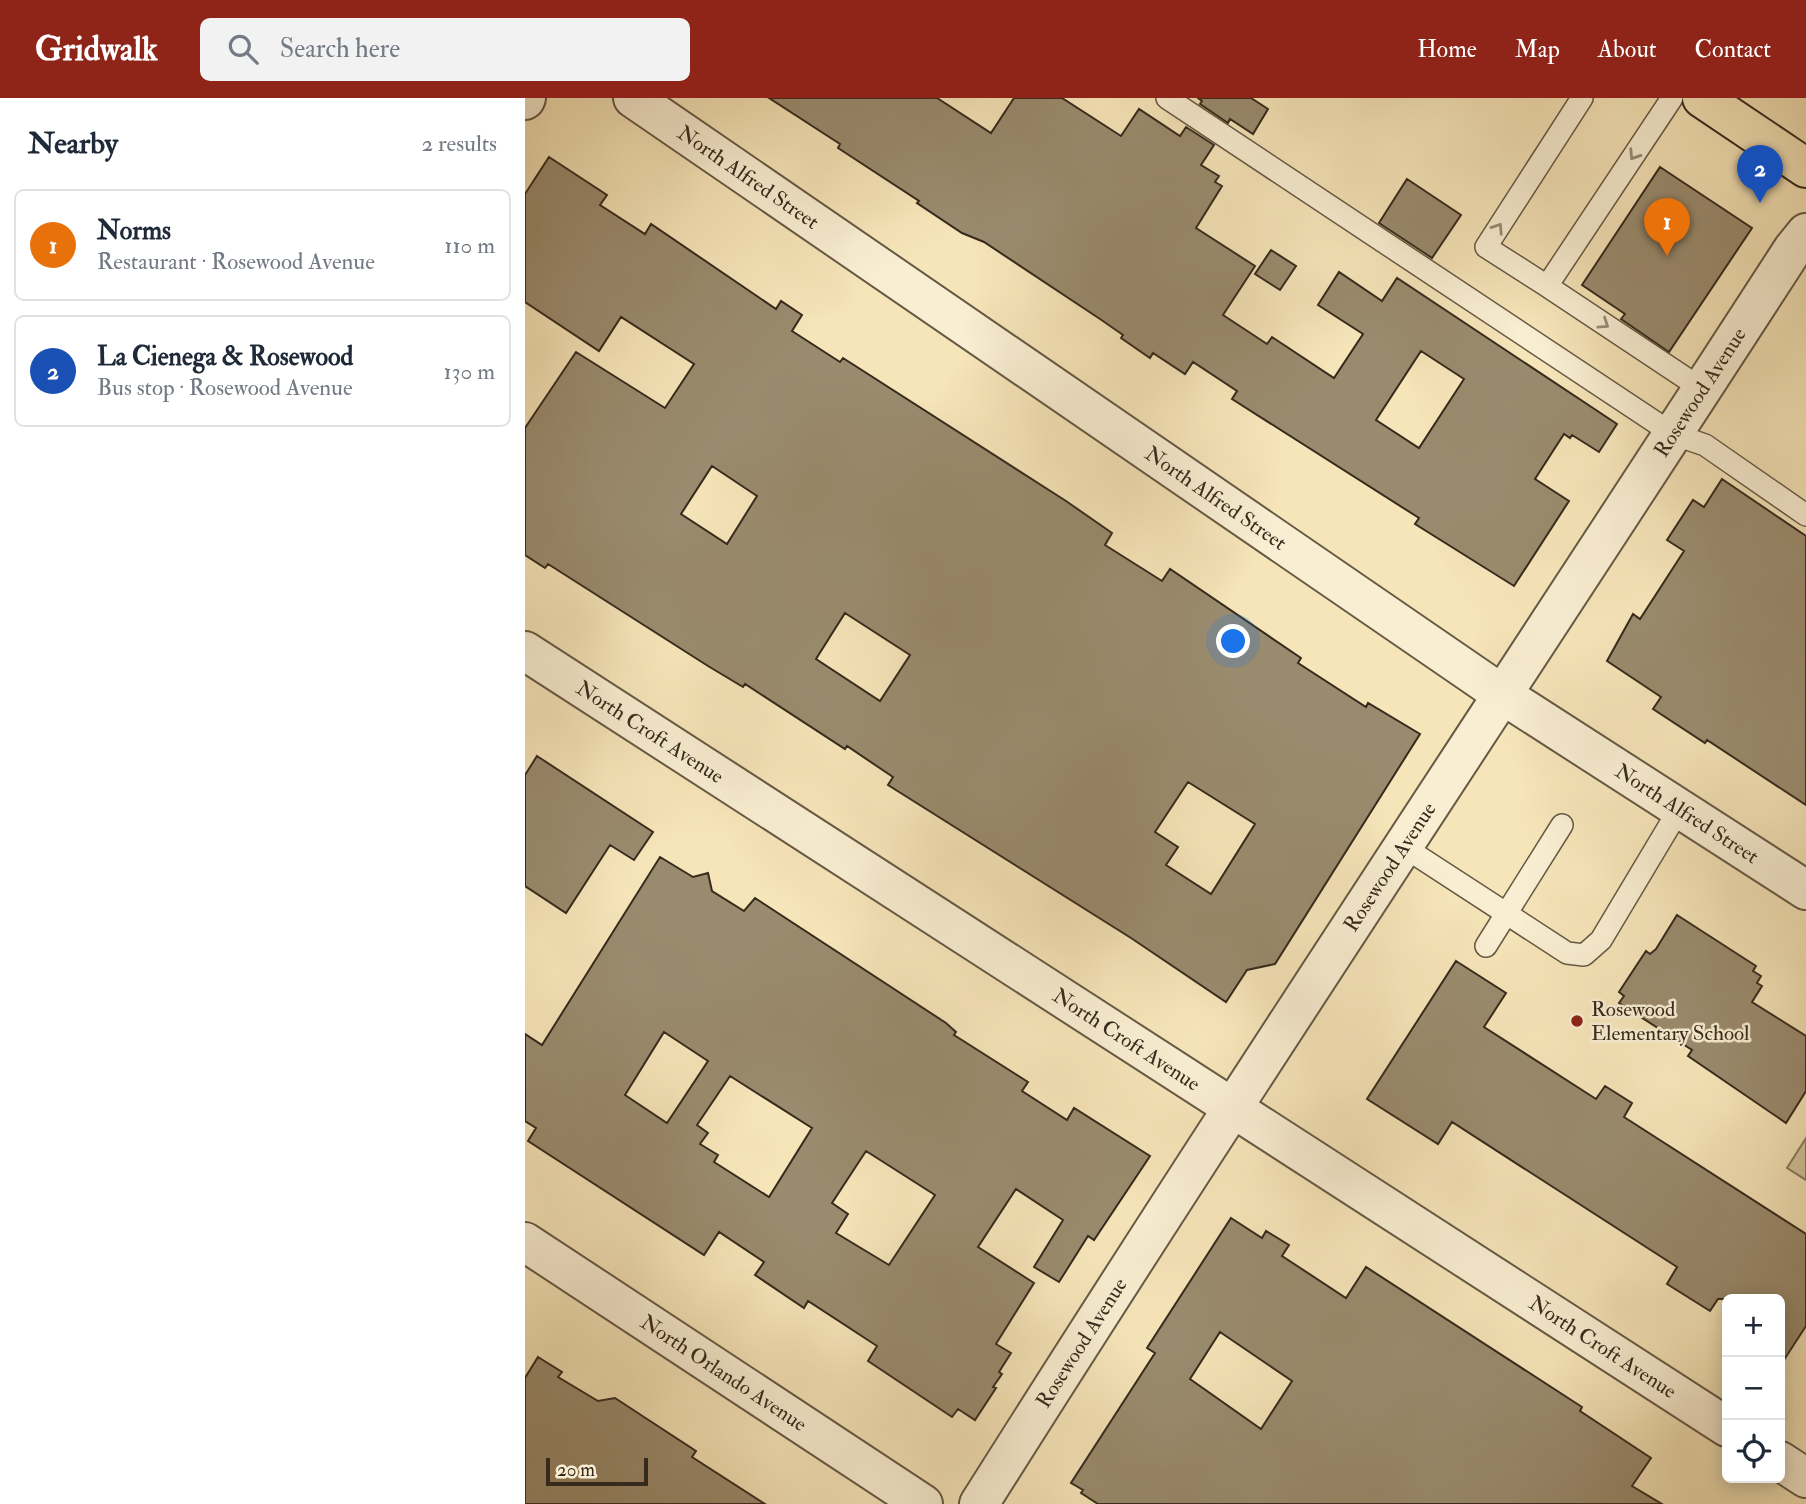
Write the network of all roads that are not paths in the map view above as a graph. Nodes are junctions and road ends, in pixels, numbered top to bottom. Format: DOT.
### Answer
graph roads {
  1 [pos="633,98"];
  2 [pos="1167,98"];
  3 [pos="1582,98"];
  4 [pos="1672,98"];
  5 [pos="1702,98"];
  6 [pos="1806,168"];
  7 [pos="1806,233"];
  8 [pos="1548,286"];
  9 [pos="1702,389"];
  10 [pos="1673,434"];
  11 [pos="1806,515"];
  12 [pos="525,651"];
  13 [pos="1503,695"];
  14 [pos="1680,808"];
  15 [pos="1562,825"];
  16 [pos="1404,847"];
  17 [pos="1806,890"];
  18 [pos="1506,913"];
  19 [pos="1486,946"];
  20 [pos="1231,1107"];
  21 [pos="525,1242"];
  22 [pos="1722,1424"];
  23 [pos="1785,1464"];
  24 [pos="1806,1478"];
  25 [pos="922,1504"];
  26 [pos="979,1504"];
  1 -- 13 [label="street, North Alfred Street"];
  2 -- 10 [label="lane"];
  8 -- 3 [label="lane, one-way"];
  4 -- 8 [label="lane, one-way"];
  5 -- 6 [label="main road"];
  7 -- 9 [label="street, Rosewood Avenue"];
  8 -- 9 [label="lane, one-way"];
  9 -- 10 [label="street, Rosewood Avenue"];
  10 -- 11 [label="lane"];
  10 -- 13 [label="street, Rosewood Avenue"];
  12 -- 20 [label="street, North Croft Avenue"];
  13 -- 14 [label="street, North Alfred Street"];
  13 -- 16 [label="street, Rosewood Avenue"];
  14 -- 17 [label="street, North Alfred Street"];
  14 -- 18 [label="lane"];
  15 -- 18 [label="lane"];
  16 -- 18 [label="lane"];
  16 -- 20 [label="street, Rosewood Avenue"];
  18 -- 19 [label="lane"];
  20 -- 22 [label="street, North Croft Avenue"];
  20 -- 26 [label="street, Rosewood Avenue"];
  21 -- 25 [label="street, North Orlando Avenue"];
  23 -- 24 [label="street"];
}
